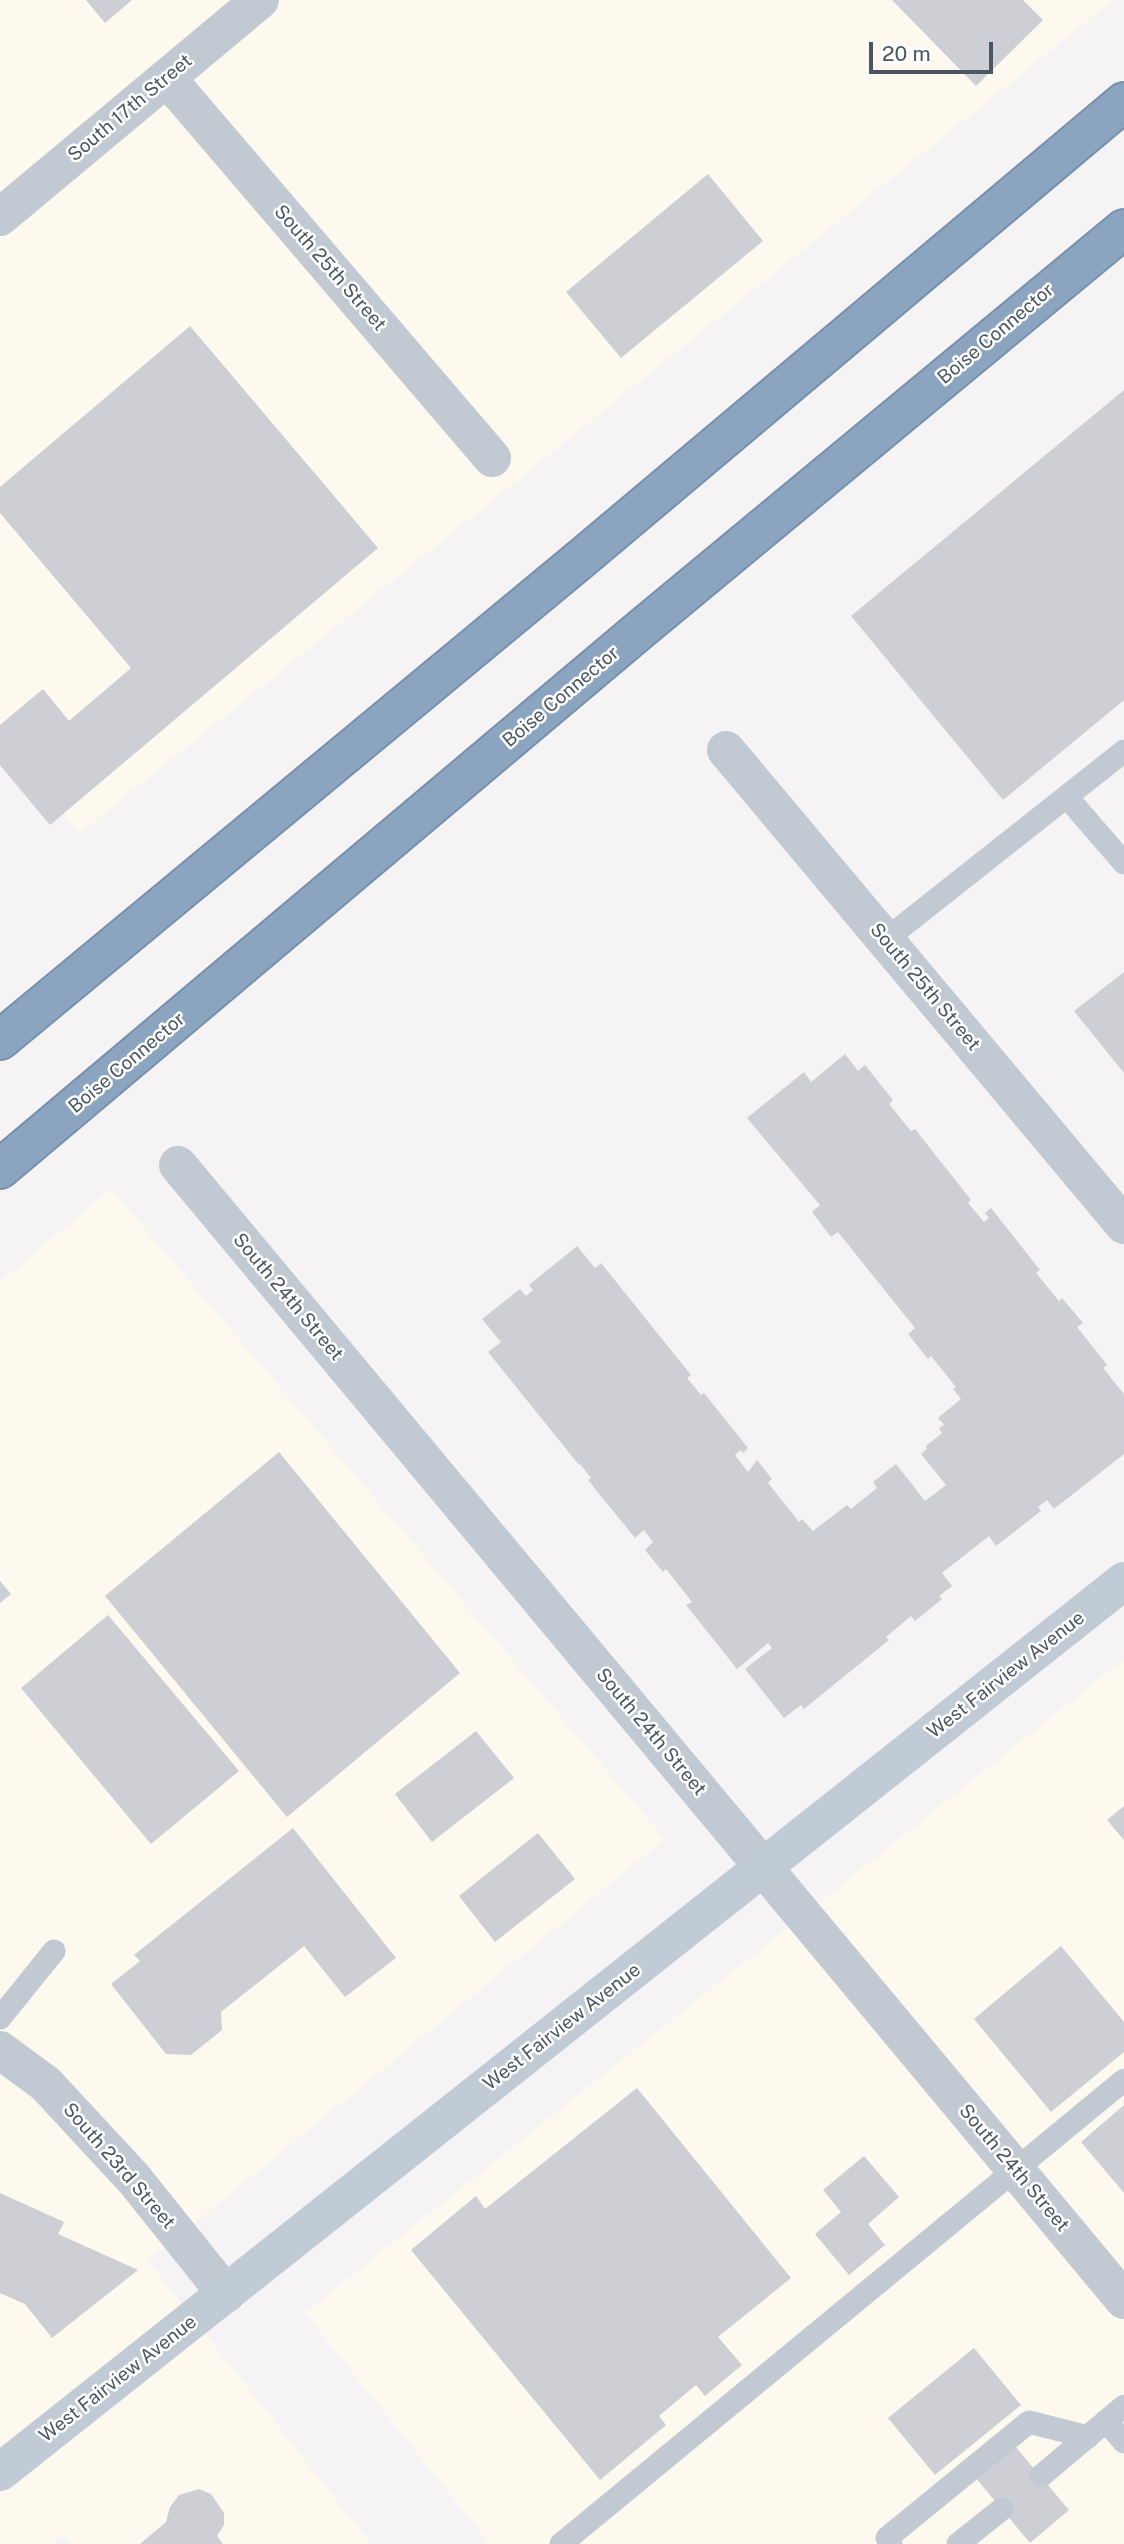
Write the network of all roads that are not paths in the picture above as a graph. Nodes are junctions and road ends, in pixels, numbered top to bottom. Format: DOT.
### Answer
graph roads {
  1 [pos="260,0"];
  2 [pos="167,78"];
  3 [pos="1124,102"];
  4 [pos="0,217"];
  5 [pos="1124,229"];
  6 [pos="492,458"];
  7 [pos="726,750"];
  8 [pos="1124,751"];
  9 [pos="1067,797"];
  10 [pos="1124,863"];
  11 [pos="885,940"];
  12 [pos="56,993"];
  13 [pos="0,1023"];
  14 [pos="0,1040"];
  15 [pos="178,1165"];
  16 [pos="0,1169"];
  17 [pos="1124,1225"];
  18 [pos="1124,1581"];
  19 [pos="764,1867"];
  20 [pos="54,1951"];
  21 [pos="0,2018"];
  22 [pos="0,2049"];
  23 [pos="1124,2080"];
  24 [pos="1016,2169"];
  25 [pos="226,2294"];
  26 [pos="1124,2300"];
  27 [pos="1115,2414"];
  28 [pos="1088,2437"];
  29 [pos="1124,2442"];
  30 [pos="0,2472"];
  31 [pos="1041,2476"];
  32 [pos="1002,2509"];
  33 [pos="561,2544"];
  34 [pos="891,2544"];
  35 [pos="958,2544"];
  1 -- 2 [label="street, South 17th Street"];
  2 -- 4 [label="street, South 17th Street"];
  2 -- 6 [label="street, South 25th Street"];
  3 -- 12 [label="highway"];
  5 -- 16 [label="highway, Boise Connector"];
  7 -- 11 [label="street, South 25th Street"];
  8 -- 9 [label="lane"];
  9 -- 10 [label="lane"];
  9 -- 11 [label="lane"];
  11 -- 17 [label="street, South 25th Street"];
  12 -- 13 [label="highway"];
  12 -- 14 [label="highway"];
  15 -- 19 [label="street, South 24th Street"];
  18 -- 19 [label="main road, West Fairview Avenue"];
  19 -- 24 [label="street, South 24th Street"];
  19 -- 25 [label="main road, West Fairview Avenue"];
  20 -- 21 [label="lane"];
  22 -- 25 [label="street, South 23rd Street"];
  23 -- 24 [label="lane"];
  24 -- 26 [label="street, South 24th Street"];
  24 -- 33 [label="lane"];
  25 -- 30 [label="main road, West Fairview Avenue"];
  27 -- 28 [label="lane"];
  27 -- 29 [label="lane"];
  28 -- 31 [label="lane"];
  28 -- 34 [label="lane"];
  32 -- 35 [label="lane"];
}
